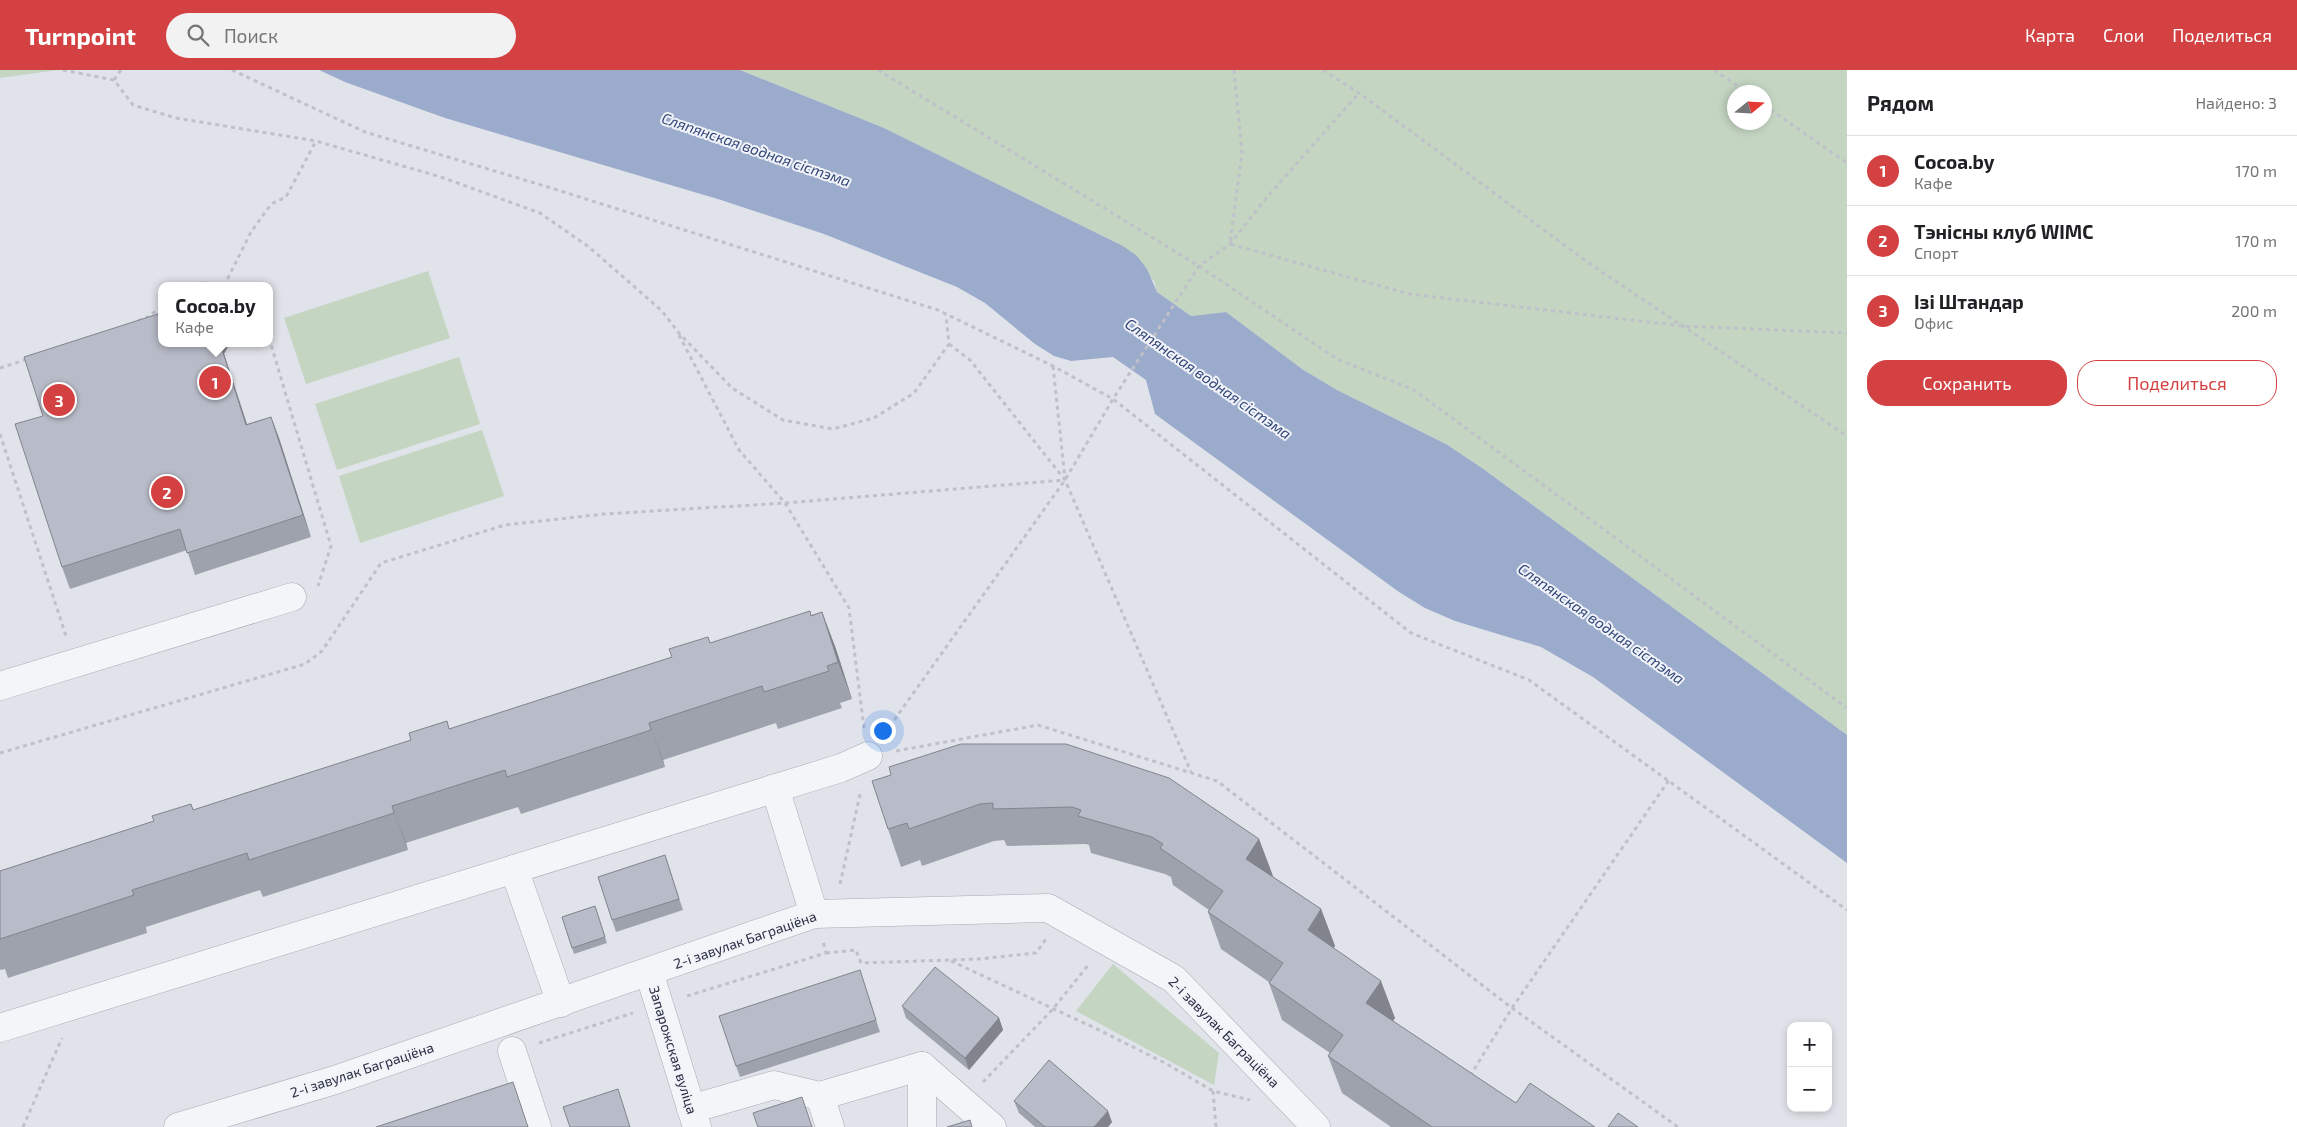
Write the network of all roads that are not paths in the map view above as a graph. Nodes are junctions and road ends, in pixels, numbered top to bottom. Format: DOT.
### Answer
graph roads {
  1 [pos="292,597"];
  2 [pos="0,686"];
  3 [pos="868,756"];
  4 [pos="774,788"];
  5 [pos="514,868"];
  6 [pos="814,914"];
  7 [pos="649,972"];
  8 [pos="561,1003"];
  9 [pos="2,1033"];
  10 [pos="512,1051"];
  11 [pos="922,1066"];
  12 [pos="820,1096"];
  13 [pos="694,1118"];
  14 [pos="178,1127"];
  15 [pos="537,1127"];
  16 [pos="830,1127"];
  17 [pos="922,1127"];
  18 [pos="992,1127"];
  19 [pos="1316,1127"];
  1 -- 2 [label="street"];
  3 -- 4 [label="street"];
  4 -- 5 [label="street"];
  4 -- 6 [label="street"];
  5 -- 8 [label="street"];
  5 -- 9 [label="street"];
  6 -- 7 [label="street, 2-і завулак Баграціёна"];
  6 -- 19 [label="street, 2-і завулак Баграціёна"];
  7 -- 8 [label="street, 2-і завулак Баграціёна"];
  7 -- 13 [label="street, Запарожская вуліца"];
  8 -- 14 [label="street, 2-і завулак Баграціёна"];
  10 -- 15 [label="street"];
  11 -- 12 [label="street"];
  11 -- 17 [label="street"];
  11 -- 18 [label="street"];
  12 -- 13 [label="street"];
  12 -- 16 [label="street"];
}
